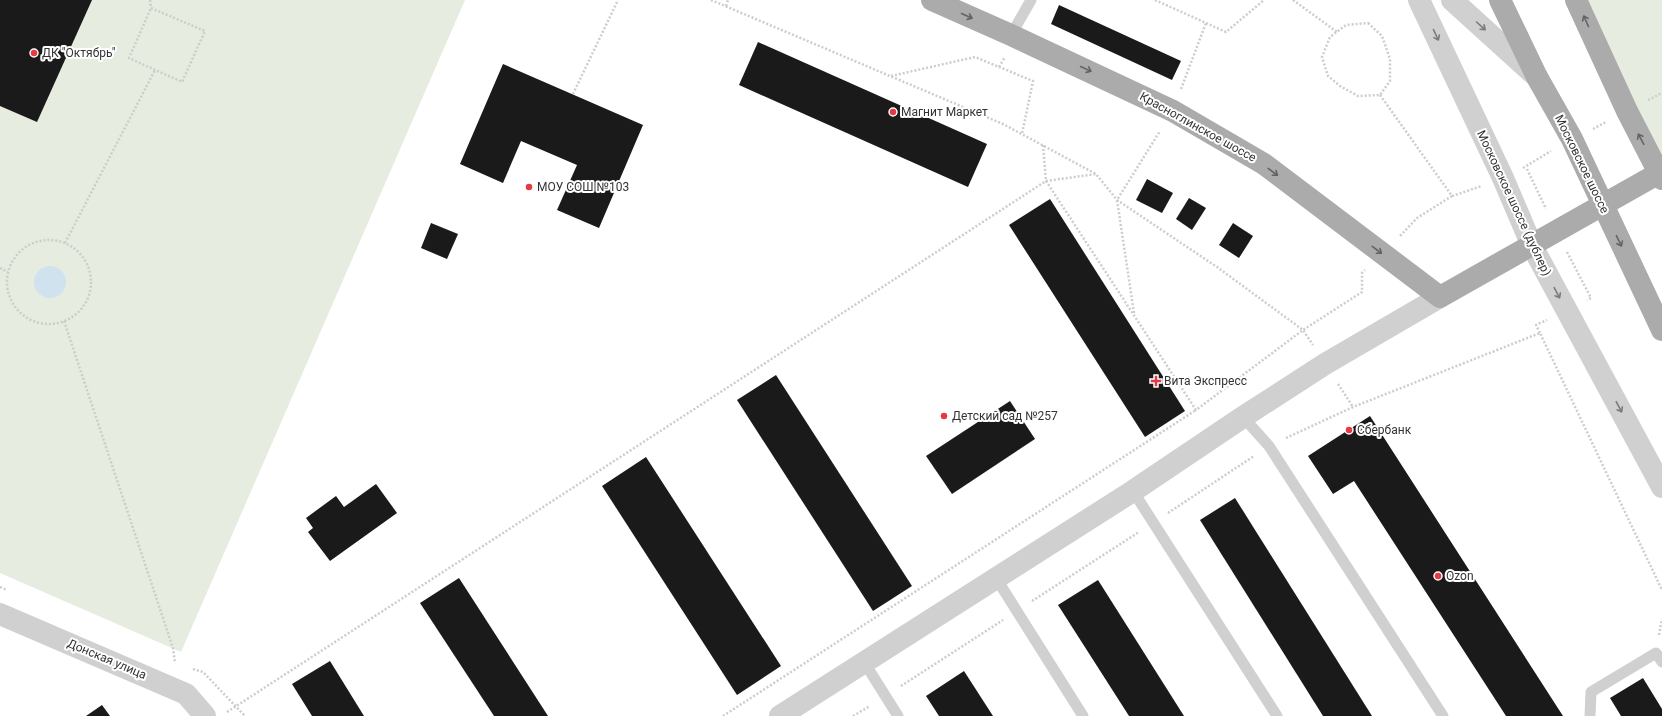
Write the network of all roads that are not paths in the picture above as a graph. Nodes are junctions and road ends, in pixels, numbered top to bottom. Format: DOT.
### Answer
graph roads {
  1 [pos="932,0"];
  2 [pos="1031,0"];
  3 [pos="1419,0"];
  4 [pos="1452,0"];
  5 [pos="1500,0"];
  6 [pos="1576,0"];
  7 [pos="1012,35"];
  8 [pos="1537,77"];
  9 [pos="1661,175"];
  10 [pos="1603,206"];
  11 [pos="1532,246"];
  12 [pos="1440,297"];
  13 [pos="1662,330"];
  14 [pos="1243,416"];
  15 [pos="1662,487"];
  16 [pos="1133,491"];
  17 [pos="996,578"];
  18 [pos="0,614"];
  19 [pos="864,662"];
  20 [pos="1662,662"];
  21 [pos="205,716"];
  22 [pos="780,716"];
  23 [pos="898,716"];
  24 [pos="1084,716"];
  25 [pos="1277,716"];
  26 [pos="1443,716"];
  27 [pos="1590,716"];
  1 -- 7 [label="main road, Красноглинское шоссе, one-way"];
  2 -- 7 [label="lane"];
  3 -- 11 [label="street, Московское шоссе (дублер), one-way"];
  4 -- 8 [label="street, one-way"];
  5 -- 8 [label="main road, Московское шоссе"];
  9 -- 6 [label="main road, one-way"];
  7 -- 12 [label="main road, Красноглинское шоссе, one-way"];
  8 -- 10 [label="main road, Московское шоссе"];
  9 -- 10 [label="main road"];
  10 -- 11 [label="main road"];
  10 -- 13 [label="main road, Московское шоссе, one-way"];
  11 -- 12 [label="main road"];
  11 -- 15 [label="street, Московское шоссе (дублер), one-way"];
  12 -- 14 [label="street"];
  14 -- 16 [label="street"];
  14 -- 26 [label="lane"];
  16 -- 17 [label="street"];
  16 -- 25 [label="lane"];
  17 -- 19 [label="street"];
  17 -- 24 [label="lane"];
  18 -- 21 [label="street, Донская улица"];
  19 -- 22 [label="street"];
  19 -- 23 [label="lane"];
  20 -- 27 [label="lane"];
}
